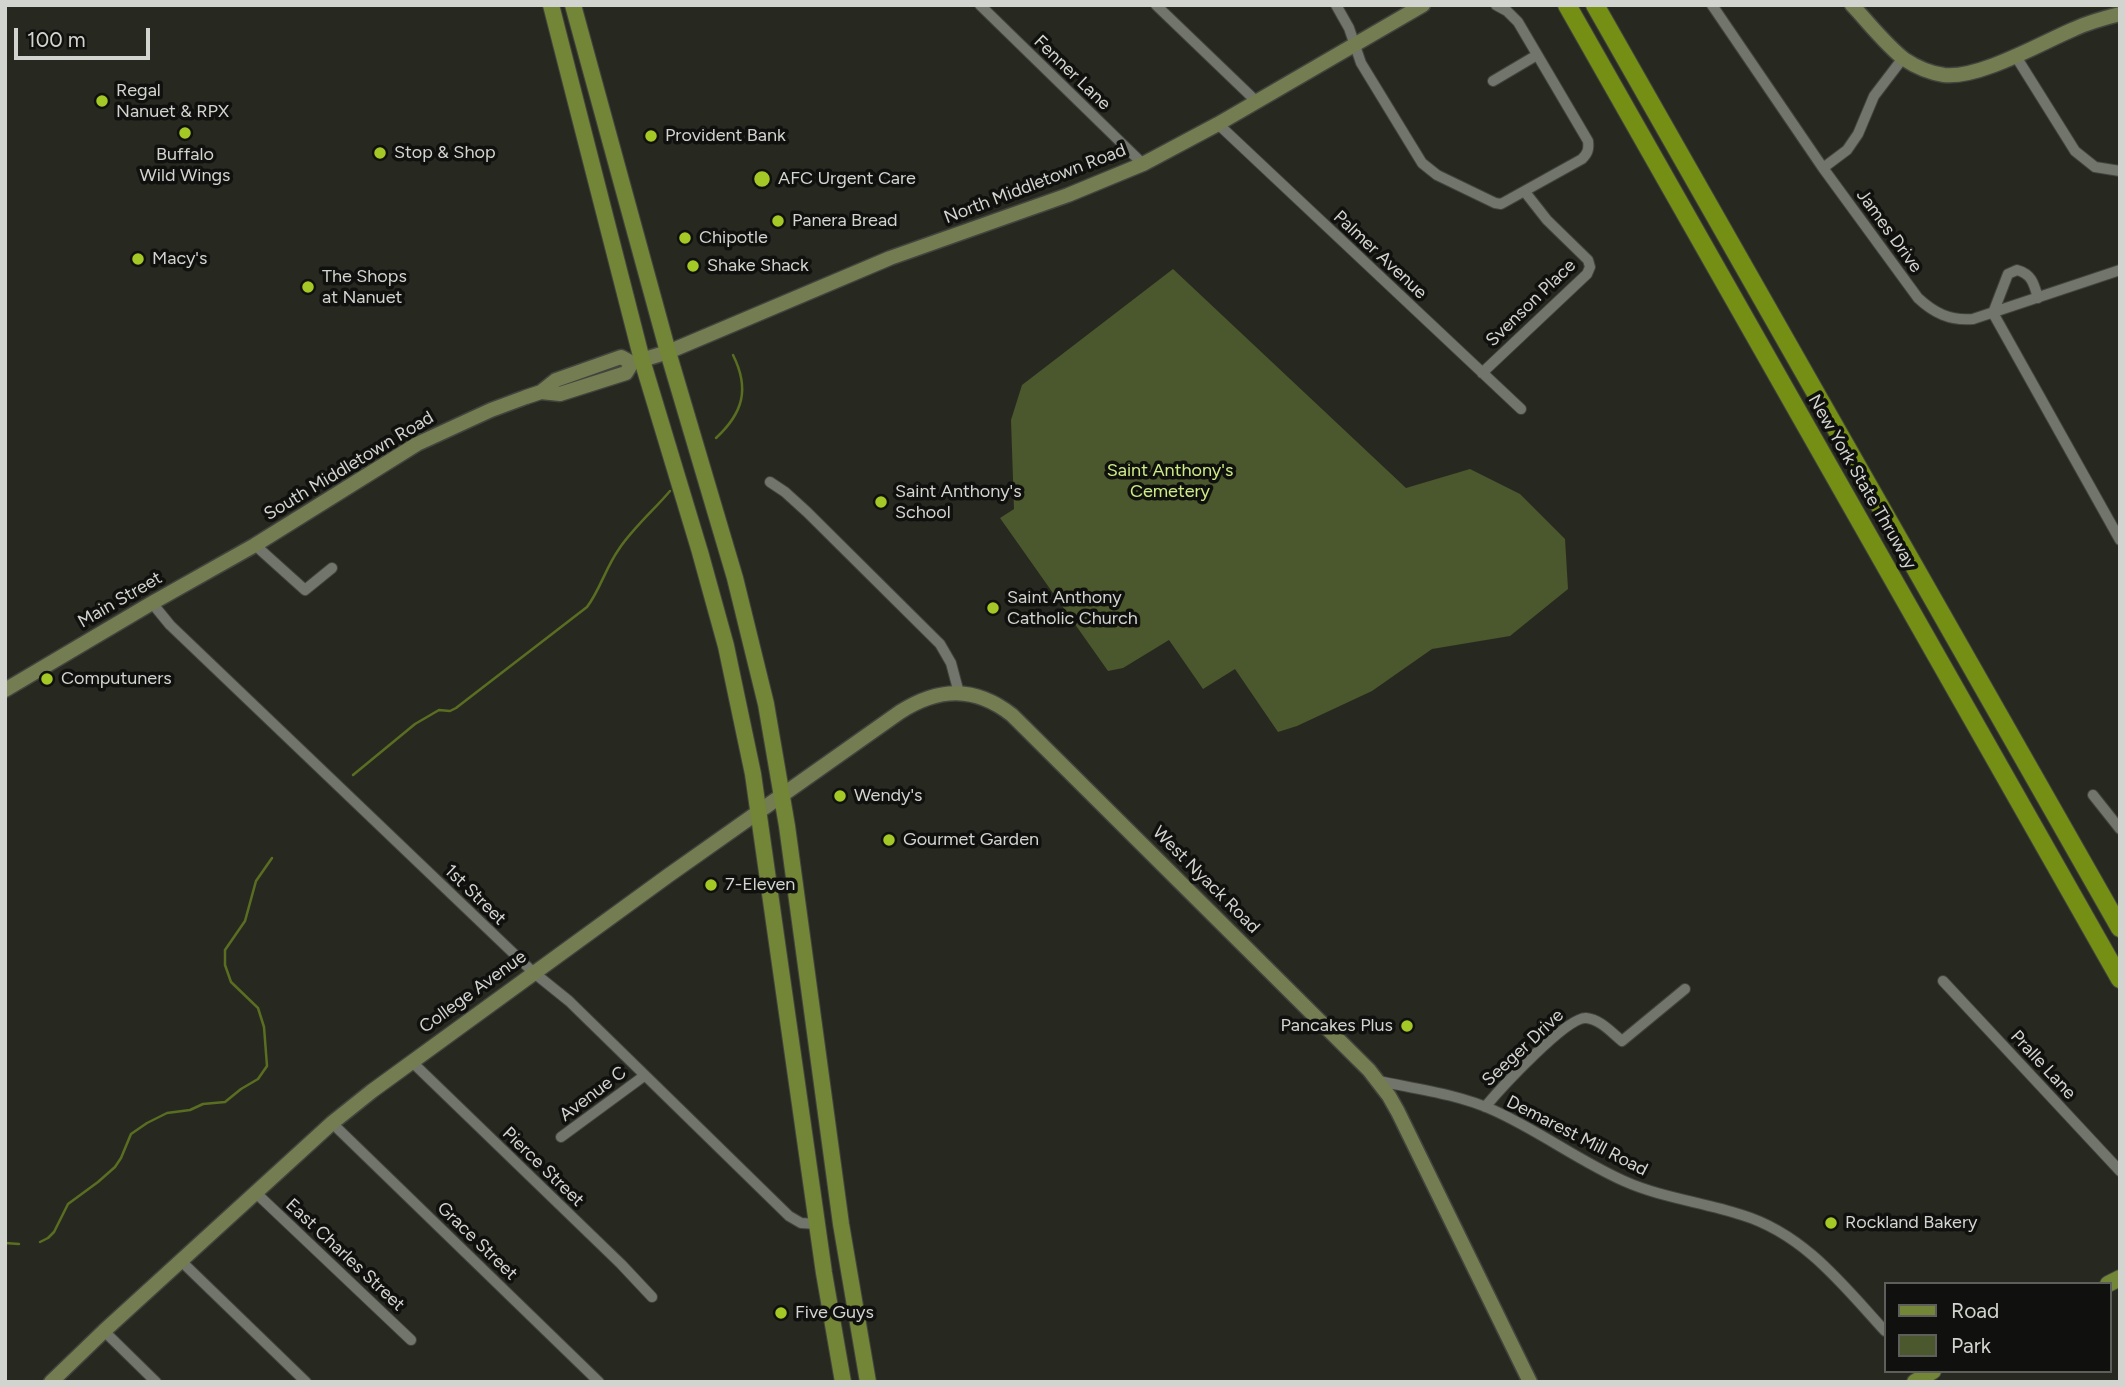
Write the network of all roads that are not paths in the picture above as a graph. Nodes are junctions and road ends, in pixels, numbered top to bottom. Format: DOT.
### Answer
graph roads {
  1 [pos="551,5"];
  2 [pos="573,5"];
  3 [pos="979,5"];
  4 [pos="1156,5"];
  5 [pos="1336,5"];
  6 [pos="1423,5"];
  7 [pos="1496,5"];
  8 [pos="1567,5"];
  9 [pos="1595,5"];
  10 [pos="1712,5"];
  11 [pos="1852,5"];
  12 [pos="2120,14"];
  13 [pos="1353,46"];
  14 [pos="1537,55"];
  15 [pos="2015,55"];
  16 [pos="1903,58"];
  17 [pos="1493,81"];
  18 [pos="1257,102"];
  19 [pos="1218,124"];
  20 [pos="1143,164"];
  21 [pos="1823,168"];
  22 [pos="2120,172"];
  23 [pos="1525,192"];
  24 [pos="2120,270"];
  25 [pos="2038,298"];
  26 [pos="1993,313"];
  27 [pos="668,352"];
  28 [pos="637,362"];
  29 [pos="1482,373"];
  30 [pos="1521,409"];
  31 [pos="770,482"];
  32 [pos="2120,540"];
  33 [pos="255,545"];
  34 [pos="332,568"];
  35 [pos="152,603"];
  36 [pos="5,690"];
  37 [pos="959,693"];
  38 [pos="782,795"];
  39 [pos="2093,795"];
  40 [pos="758,811"];
  41 [pos="2120,829"];
  42 [pos="2120,928"];
  43 [pos="533,972"];
  44 [pos="2120,979"];
  45 [pos="1943,981"];
  46 [pos="1685,989"];
  47 [pos="411,1061"];
  48 [pos="644,1076"];
  49 [pos="1379,1081"];
  50 [pos="1485,1107"];
  51 [pos="332,1123"];
  52 [pos="561,1137"];
  53 [pos="2120,1171"];
  54 [pos="256,1193"];
  55 [pos="817,1224"];
  56 [pos="181,1261"];
  57 [pos="652,1297"];
  58 [pos="1884,1330"];
  59 [pos="104,1331"];
  60 [pos="411,1340"];
  61 [pos="51,1382"];
  62 [pos="156,1382"];
  63 [pos="306,1382"];
  64 [pos="599,1382"];
  65 [pos="843,1382"];
  66 [pos="867,1382"];
  67 [pos="1530,1382"];
  1 -- 28 [label="main road"];
  2 -- 27 [label="main road"];
  3 -- 20 [label="street, Fenner Lane"];
  4 -- 18 [label="street"];
  5 -- 13 [label="street"];
  6 -- 13 [label="street, North Middletown Road"];
  7 -- 14 [label="street"];
  8 -- 44 [label="highway, New York State Thruway"];
  9 -- 42 [label="highway, New York State Thruway"];
  10 -- 21 [label="street, James Drive"];
  11 -- 16 [label="street"];
  12 -- 15 [label="street"];
  13 -- 18 [label="street, North Middletown Road"];
  13 -- 23 [label="street"];
  14 -- 17 [label="street"];
  14 -- 23 [label="street"];
  15 -- 16 [label="street"];
  15 -- 22 [label="street"];
  16 -- 21 [label="street"];
  18 -- 19 [label="street, North Middletown Road"];
  19 -- 20 [label="street, North Middletown Road"];
  19 -- 29 [label="street, Palmer Avenue"];
  20 -- 27 [label="street, North Middletown Road"];
  21 -- 26 [label="street, James Drive"];
  23 -- 29 [label="street, Svenson Place"];
  24 -- 25 [label="street, James Drive"];
  25 -- 26 [label="street, James Drive"];
  25 -- 26 [label="street"];
  26 -- 32 [label="street"];
  27 -- 28 [label="street, North Middletown Road"];
  27 -- 38 [label="main road"];
  28 -- 33 [label="street, South Middletown Road"];
  28 -- 40 [label="main road"];
  29 -- 30 [label="street, Palmer Avenue"];
  31 -- 37 [label="street"];
  33 -- 34 [label="street"];
  33 -- 35 [label="street, Main Street"];
  35 -- 36 [label="street, Main Street"];
  35 -- 43 [label="street, 1st Street"];
  37 -- 38 [label="street, College Avenue"];
  37 -- 49 [label="street, West Nyack Road"];
  38 -- 40 [label="street, College Avenue"];
  38 -- 66 [label="main road"];
  39 -- 41 [label="street"];
  40 -- 43 [label="street, College Avenue"];
  40 -- 55 [label="main road"];
  43 -- 47 [label="street, College Avenue"];
  43 -- 48 [label="street, 1st Street"];
  45 -- 53 [label="street, Pralle Lane"];
  46 -- 50 [label="street, Seeger Drive"];
  47 -- 51 [label="street, College Avenue"];
  47 -- 57 [label="street, Pierce Street"];
  48 -- 52 [label="street, Avenue C"];
  48 -- 55 [label="street, 1st Street"];
  49 -- 50 [label="street, Demarest Mill Road"];
  49 -- 67 [label="street, West Nyack Road"];
  50 -- 58 [label="street, Demarest Mill Road"];
  51 -- 54 [label="street, College Avenue"];
  51 -- 64 [label="street, Grace Street"];
  54 -- 56 [label="street, College Avenue"];
  54 -- 60 [label="street, East Charles Street"];
  55 -- 65 [label="main road"];
  56 -- 59 [label="street, College Avenue"];
  56 -- 63 [label="street"];
  59 -- 61 [label="street, College Avenue"];
  59 -- 62 [label="street"];
}
